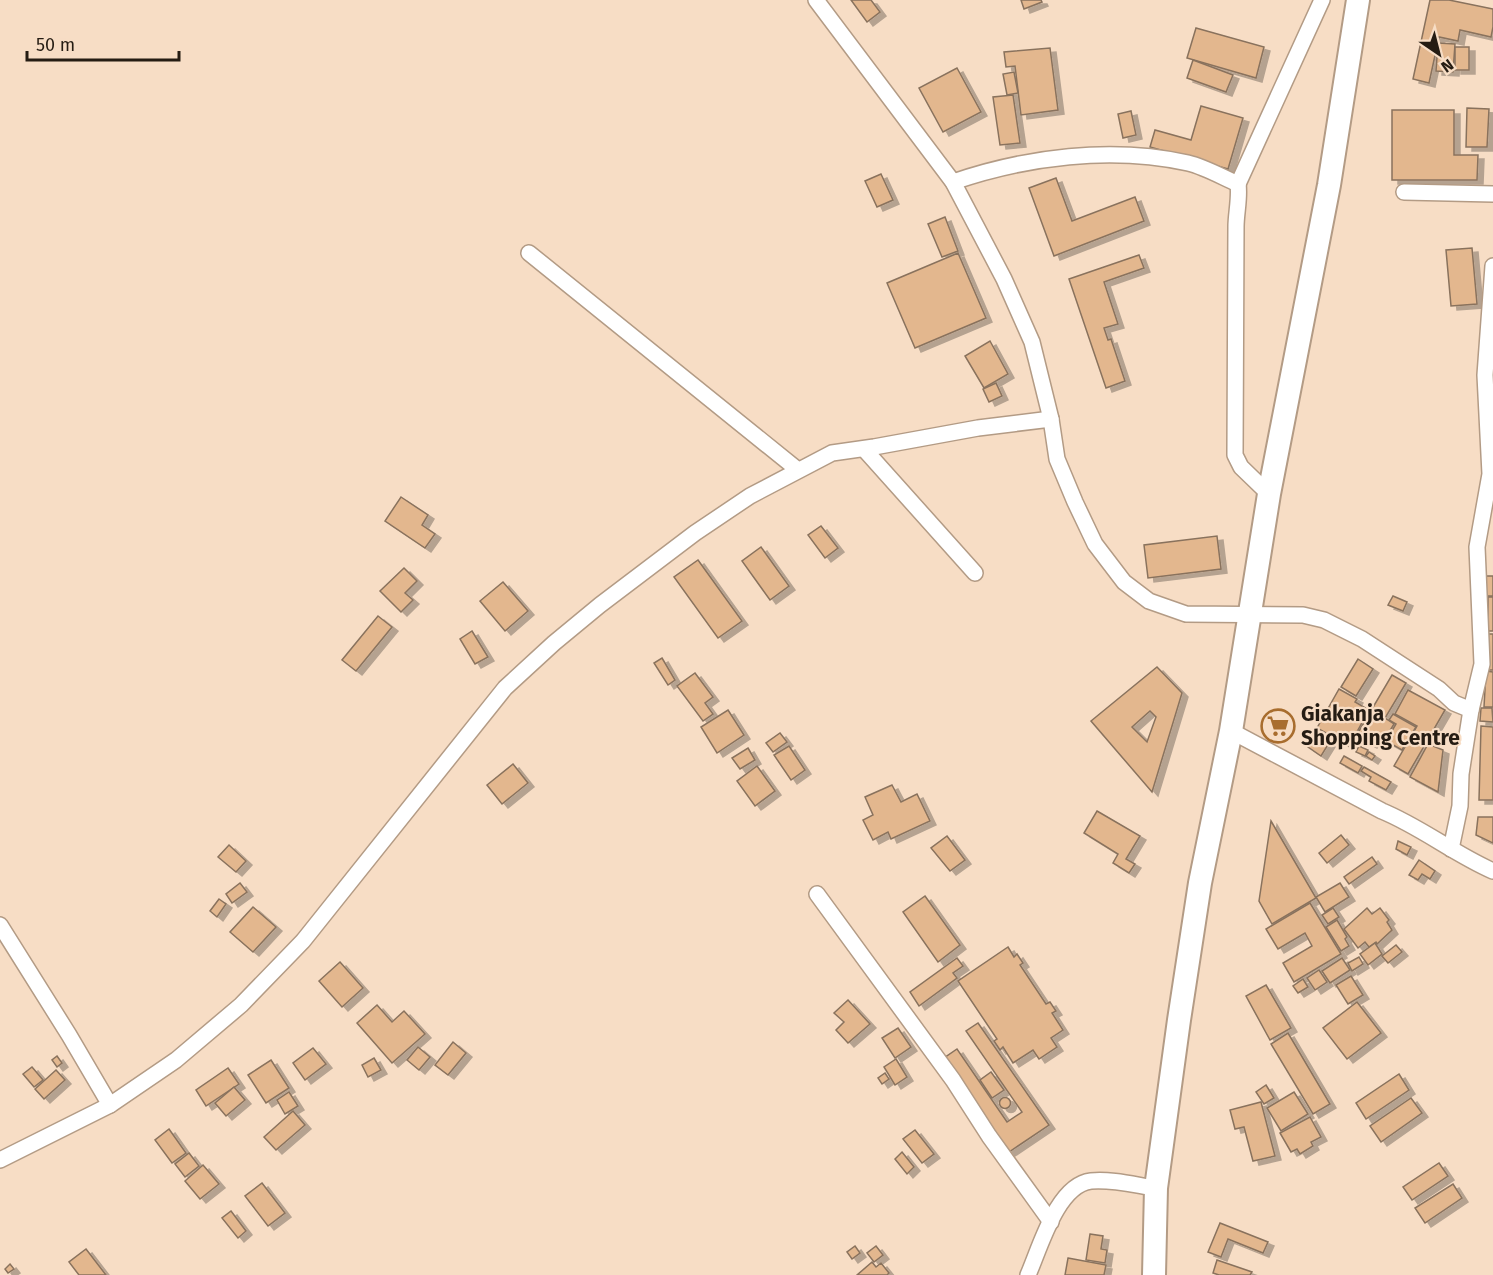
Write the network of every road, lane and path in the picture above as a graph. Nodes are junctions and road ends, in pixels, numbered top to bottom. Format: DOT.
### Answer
graph roads {
  1 [pos="816,0"];
  2 [pos="1322,0"];
  3 [pos="1358,0"];
  4 [pos="952,182"];
  5 [pos="1238,184"];
  6 [pos="1404,192"];
  7 [pos="1493,194"];
  8 [pos="529,253"];
  9 [pos="1493,266"];
  10 [pos="1051,419"];
  11 [pos="864,449"];
  12 [pos="798,470"];
  13 [pos="1269,494"];
  14 [pos="975,573"];
  15 [pos="1249,614"];
  16 [pos="1471,710"];
  17 [pos="1231,731"];
  18 [pos="1451,849"];
  19 [pos="1493,871"];
  20 [pos="817,894"];
  21 [pos="0,925"];
  22 [pos="110,1105"];
  23 [pos="0,1160"];
  24 [pos="1156,1188"];
  25 [pos="1051,1222"];
  26 [pos="1029,1275"];
  27 [pos="1154,1275"];
  1 -- 4 [label="street"];
  2 -- 5 [label="street"];
  3 -- 13 [label="main road"];
  4 -- 5 [label="street"];
  4 -- 10 [label="street"];
  5 -- 13 [label="street"];
  6 -- 7 [label="street"];
  8 -- 12 [label="street"];
  9 -- 16 [label="street"];
  10 -- 11 [label="street"];
  10 -- 15 [label="street"];
  11 -- 12 [label="street"];
  11 -- 14 [label="street"];
  12 -- 22 [label="street"];
  13 -- 15 [label="main road"];
  15 -- 16 [label="street"];
  15 -- 17 [label="main road"];
  16 -- 18 [label="street"];
  17 -- 18 [label="street"];
  17 -- 24 [label="main road"];
  18 -- 19 [label="street"];
  20 -- 25 [label="street"];
  21 -- 22 [label="street"];
  22 -- 23 [label="street"];
  24 -- 25 [label="street"];
  24 -- 27 [label="main road"];
  25 -- 26 [label="street"];
}
